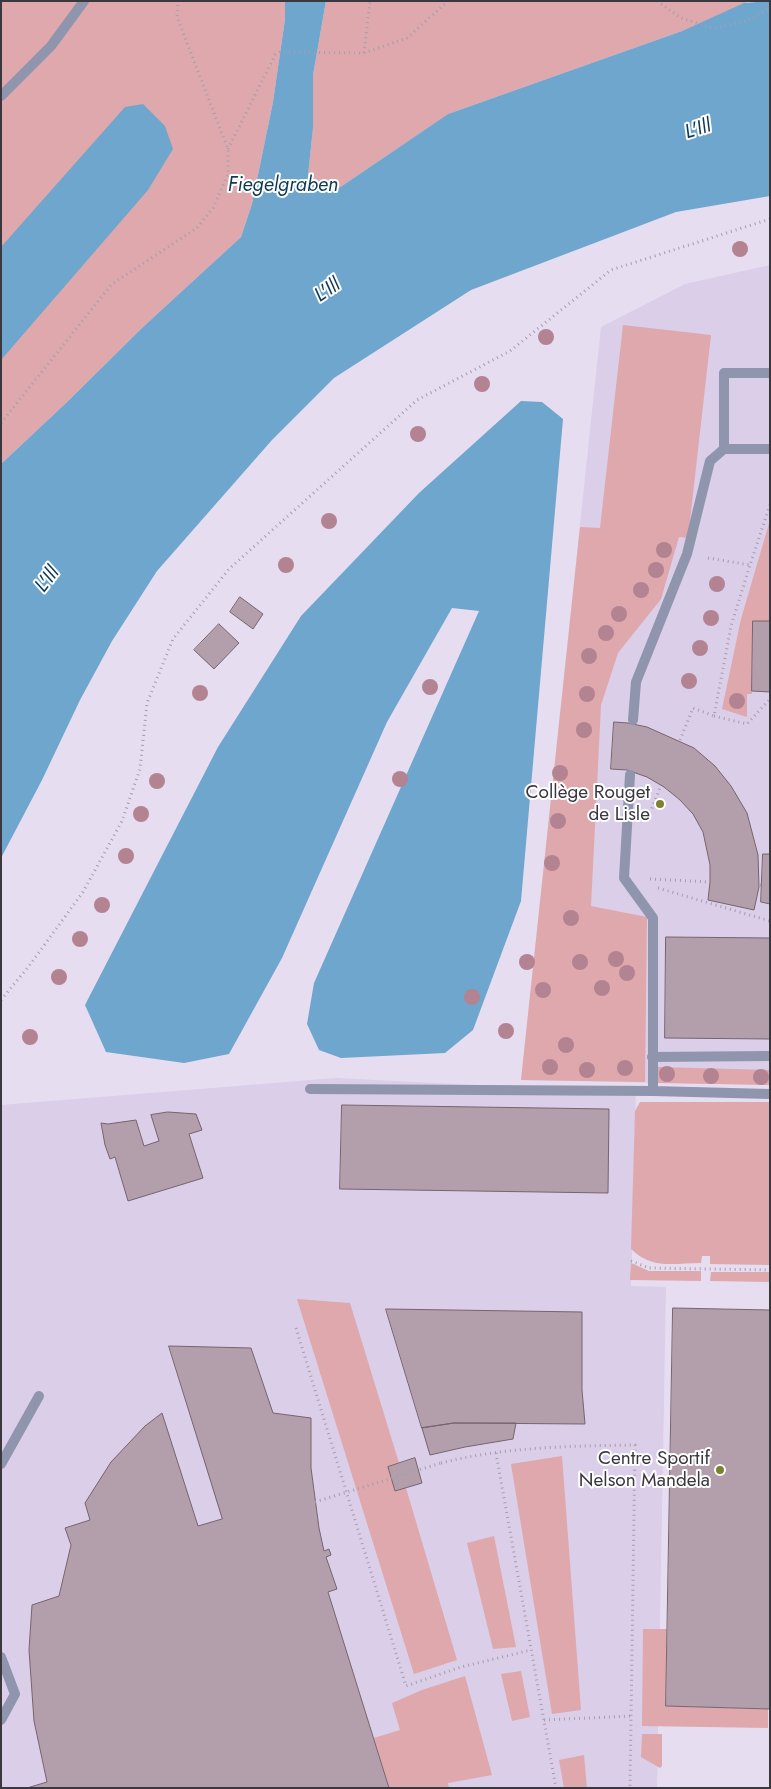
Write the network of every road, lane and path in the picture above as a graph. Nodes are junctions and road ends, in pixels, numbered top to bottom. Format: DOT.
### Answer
graph roads {
  1 [pos="84,1"];
  2 [pos="178,1"];
  3 [pos="370,1"];
  4 [pos="448,1"];
  5 [pos="657,1"];
  6 [pos="770,8"];
  7 [pos="364,53"];
  8 [pos="1,96"];
  9 [pos="228,149"];
  10 [pos="770,219"];
  11 [pos="770,373"];
  12 [pos="1,423"];
  13 [pos="724,449"];
  14 [pos="770,449"];
  15 [pos="770,505"];
  16 [pos="687,554"];
  17 [pos="750,565"];
  18 [pos="770,699"];
  19 [pos="714,716"];
  20 [pos="634,720"];
  21 [pos="680,740"];
  22 [pos="630,776"];
  23 [pos="660,788"];
  24 [pos="649,815"];
  25 [pos="624,878"];
  26 [pos="710,882"];
  27 [pos="770,921"];
  28 [pos="1,1000"];
  29 [pos="770,1056"];
  30 [pos="652,1057"];
  31 [pos="310,1089"];
  32 [pos="653,1092"];
  33 [pos="770,1094"];
  34 [pos="631,1261"];
  35 [pos="770,1270"];
  36 [pos="296,1328"];
  37 [pos="39,1396"];
  38 [pos="496,1453"];
  39 [pos="1,1464"];
  40 [pos="315,1502"];
  41 [pos="531,1650"];
  42 [pos="1,1657"];
  43 [pos="631,1716"];
  44 [pos="1,1720"];
  45 [pos="544,1720"];
  46 [pos="556,1788"];
  47 [pos="630,1788"];
  1 -- 8 [label="street"];
  2 -- 9 [label="path"];
  3 -- 7 [label="path"];
  4 -- 7 [label="path"];
  5 -- 6 [label="path"];
  7 -- 9 [label="path"];
  9 -- 12 [label="path"];
  10 -- 28 [label="path"];
  11 -- 13 [label="street"];
  13 -- 14 [label="street"];
  13 -- 16 [label="street"];
  15 -- 17 [label="path"];
  16 -- 17 [label="path"];
  16 -- 20 [label="street"];
  17 -- 19 [label="path"];
  18 -- 19 [label="path"];
  19 -- 21 [label="path"];
  22 -- 25 [label="street"];
  23 -- 24 [label="path"];
  25 -- 26 [label="path"];
  25 -- 27 [label="path"];
  25 -- 30 [label="street"];
  29 -- 30 [label="street"];
  30 -- 32 [label="street"];
  31 -- 32 [label="street"];
  32 -- 33 [label="street"];
  34 -- 35 [label="path"];
  36 -- 41 [label="path"];
  37 -- 39 [label="street"];
  38 -- 40 [label="path, bridge"];
  38 -- 41 [label="path"];
  38 -- 43 [label="path"];
  41 -- 45 [label="path"];
  42 -- 44 [label="street"];
  43 -- 45 [label="path"];
  43 -- 47 [label="path"];
  45 -- 46 [label="path"];
}
